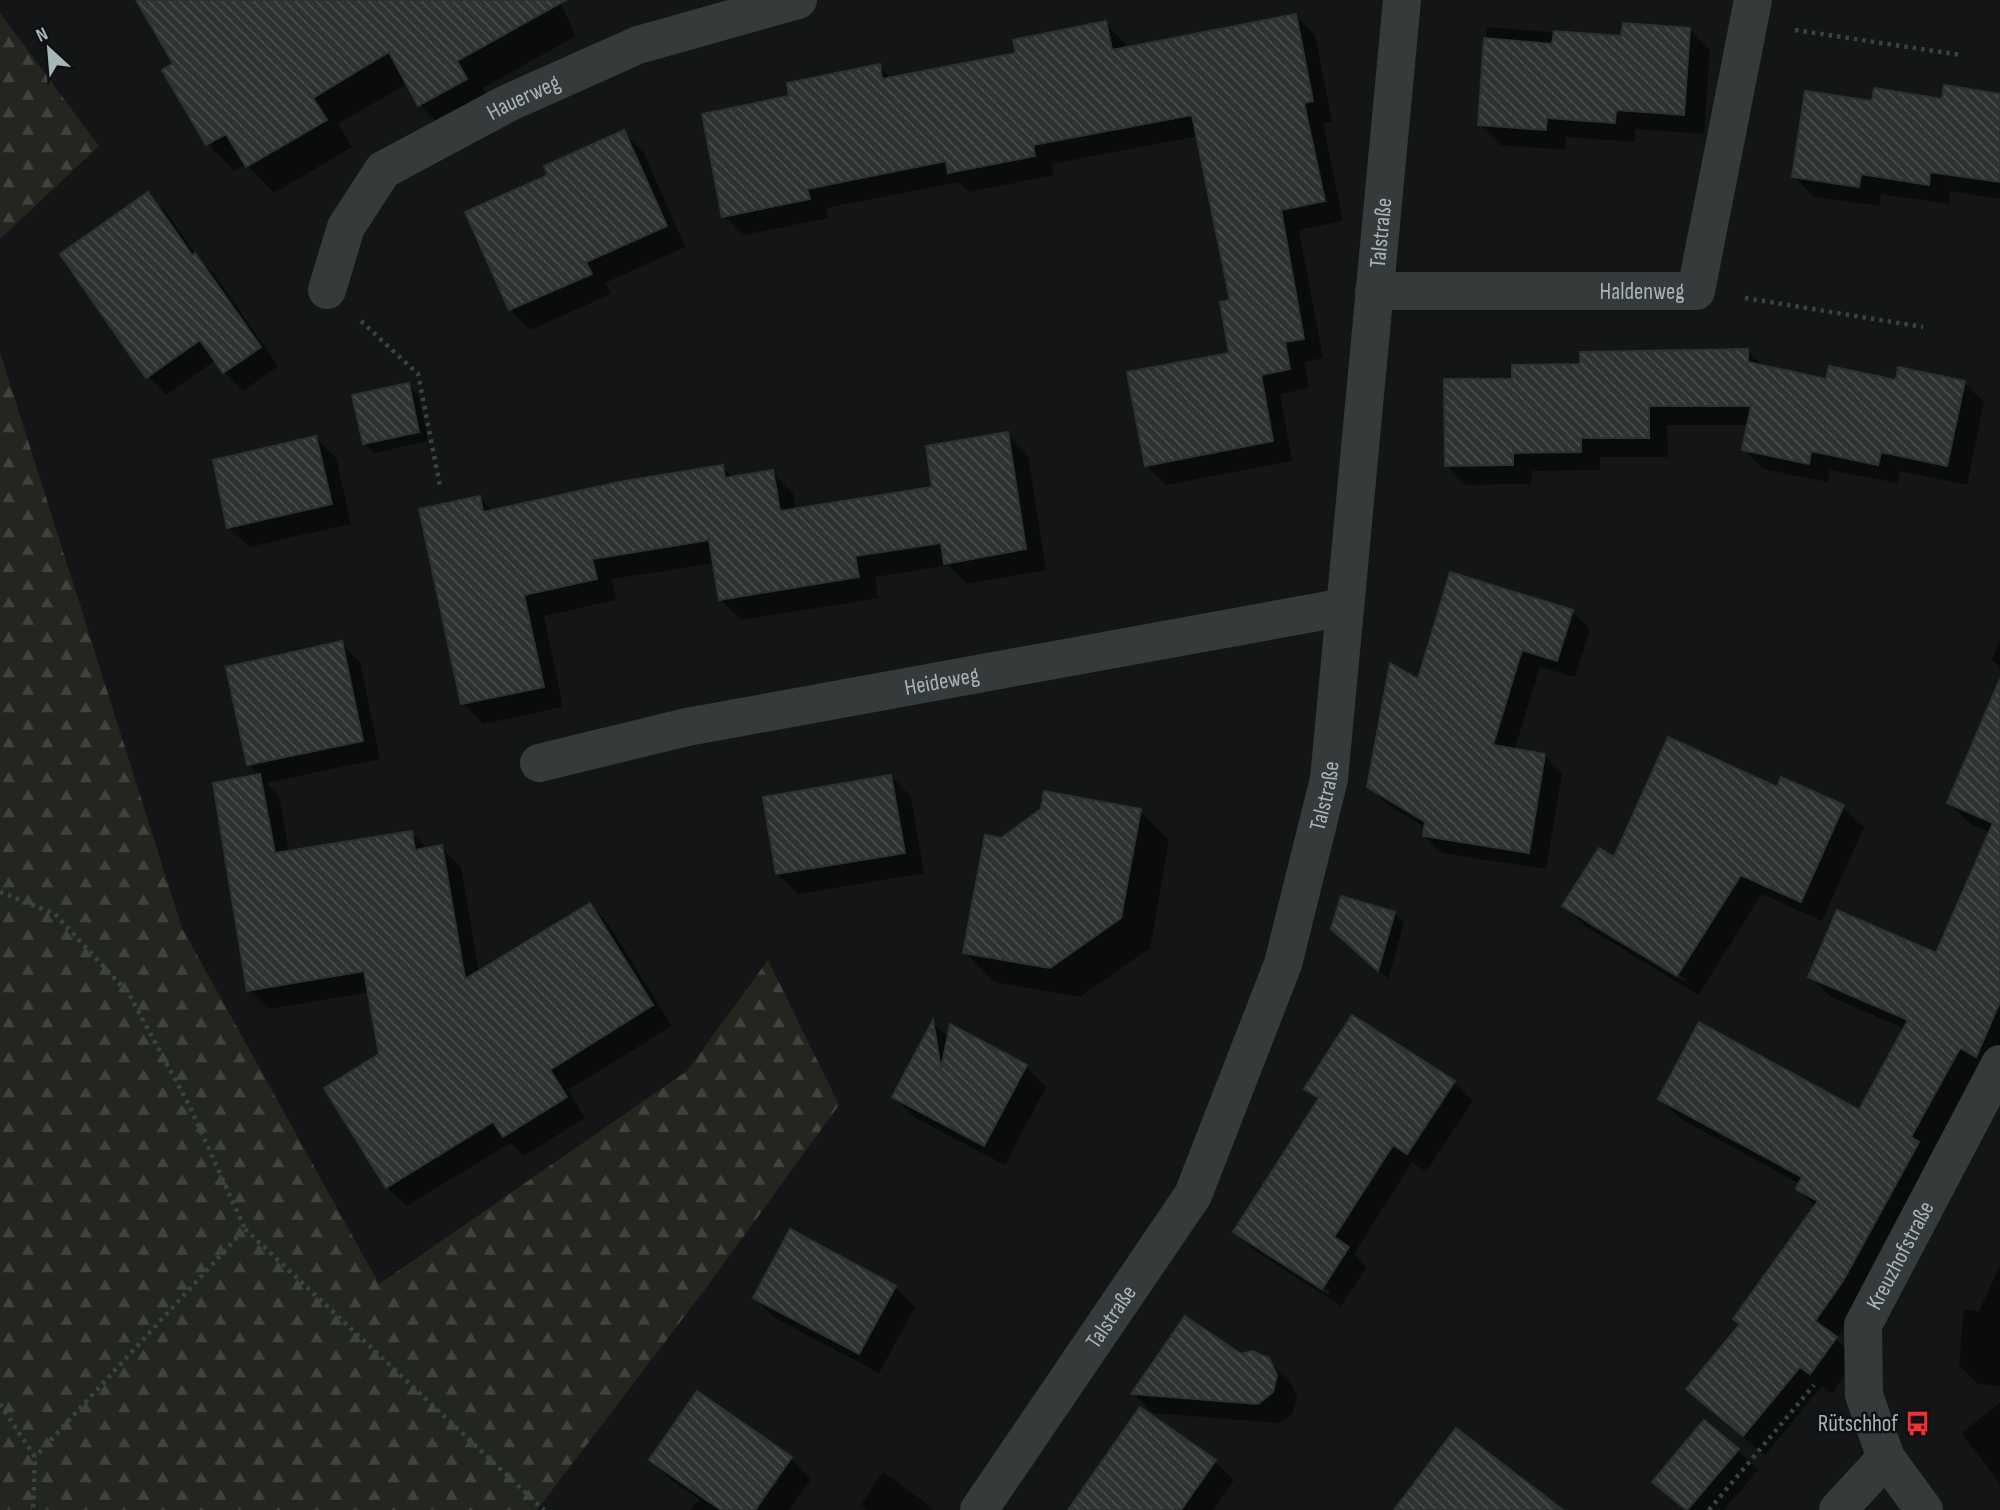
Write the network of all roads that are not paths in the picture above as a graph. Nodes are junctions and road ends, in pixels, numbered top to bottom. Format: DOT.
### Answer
graph roads {
  1 [pos="799,0"];
  2 [pos="1402,0"];
  3 [pos="1751,12"];
  4 [pos="327,290"];
  5 [pos="1374,291"];
  6 [pos="1345,607"];
  7 [pos="539,763"];
  8 [pos="2000,1064"];
  9 [pos="1885,1458"];
  10 [pos="979,1510"];
  11 [pos="1838,1510"];
  12 [pos="1924,1510"];
  1 -- 4 [label="street, Hauerweg"];
  2 -- 5 [label="street, Talstraße"];
  3 -- 5 [label="street, Haldenweg"];
  5 -- 6 [label="street, Talstraße"];
  6 -- 7 [label="street, Heideweg"];
  6 -- 10 [label="street, Talstraße"];
  8 -- 9 [label="street, Kreuzhofstraße"];
  9 -- 11 [label="street"];
  9 -- 12 [label="street, Kreuzhofstraße"];
}
